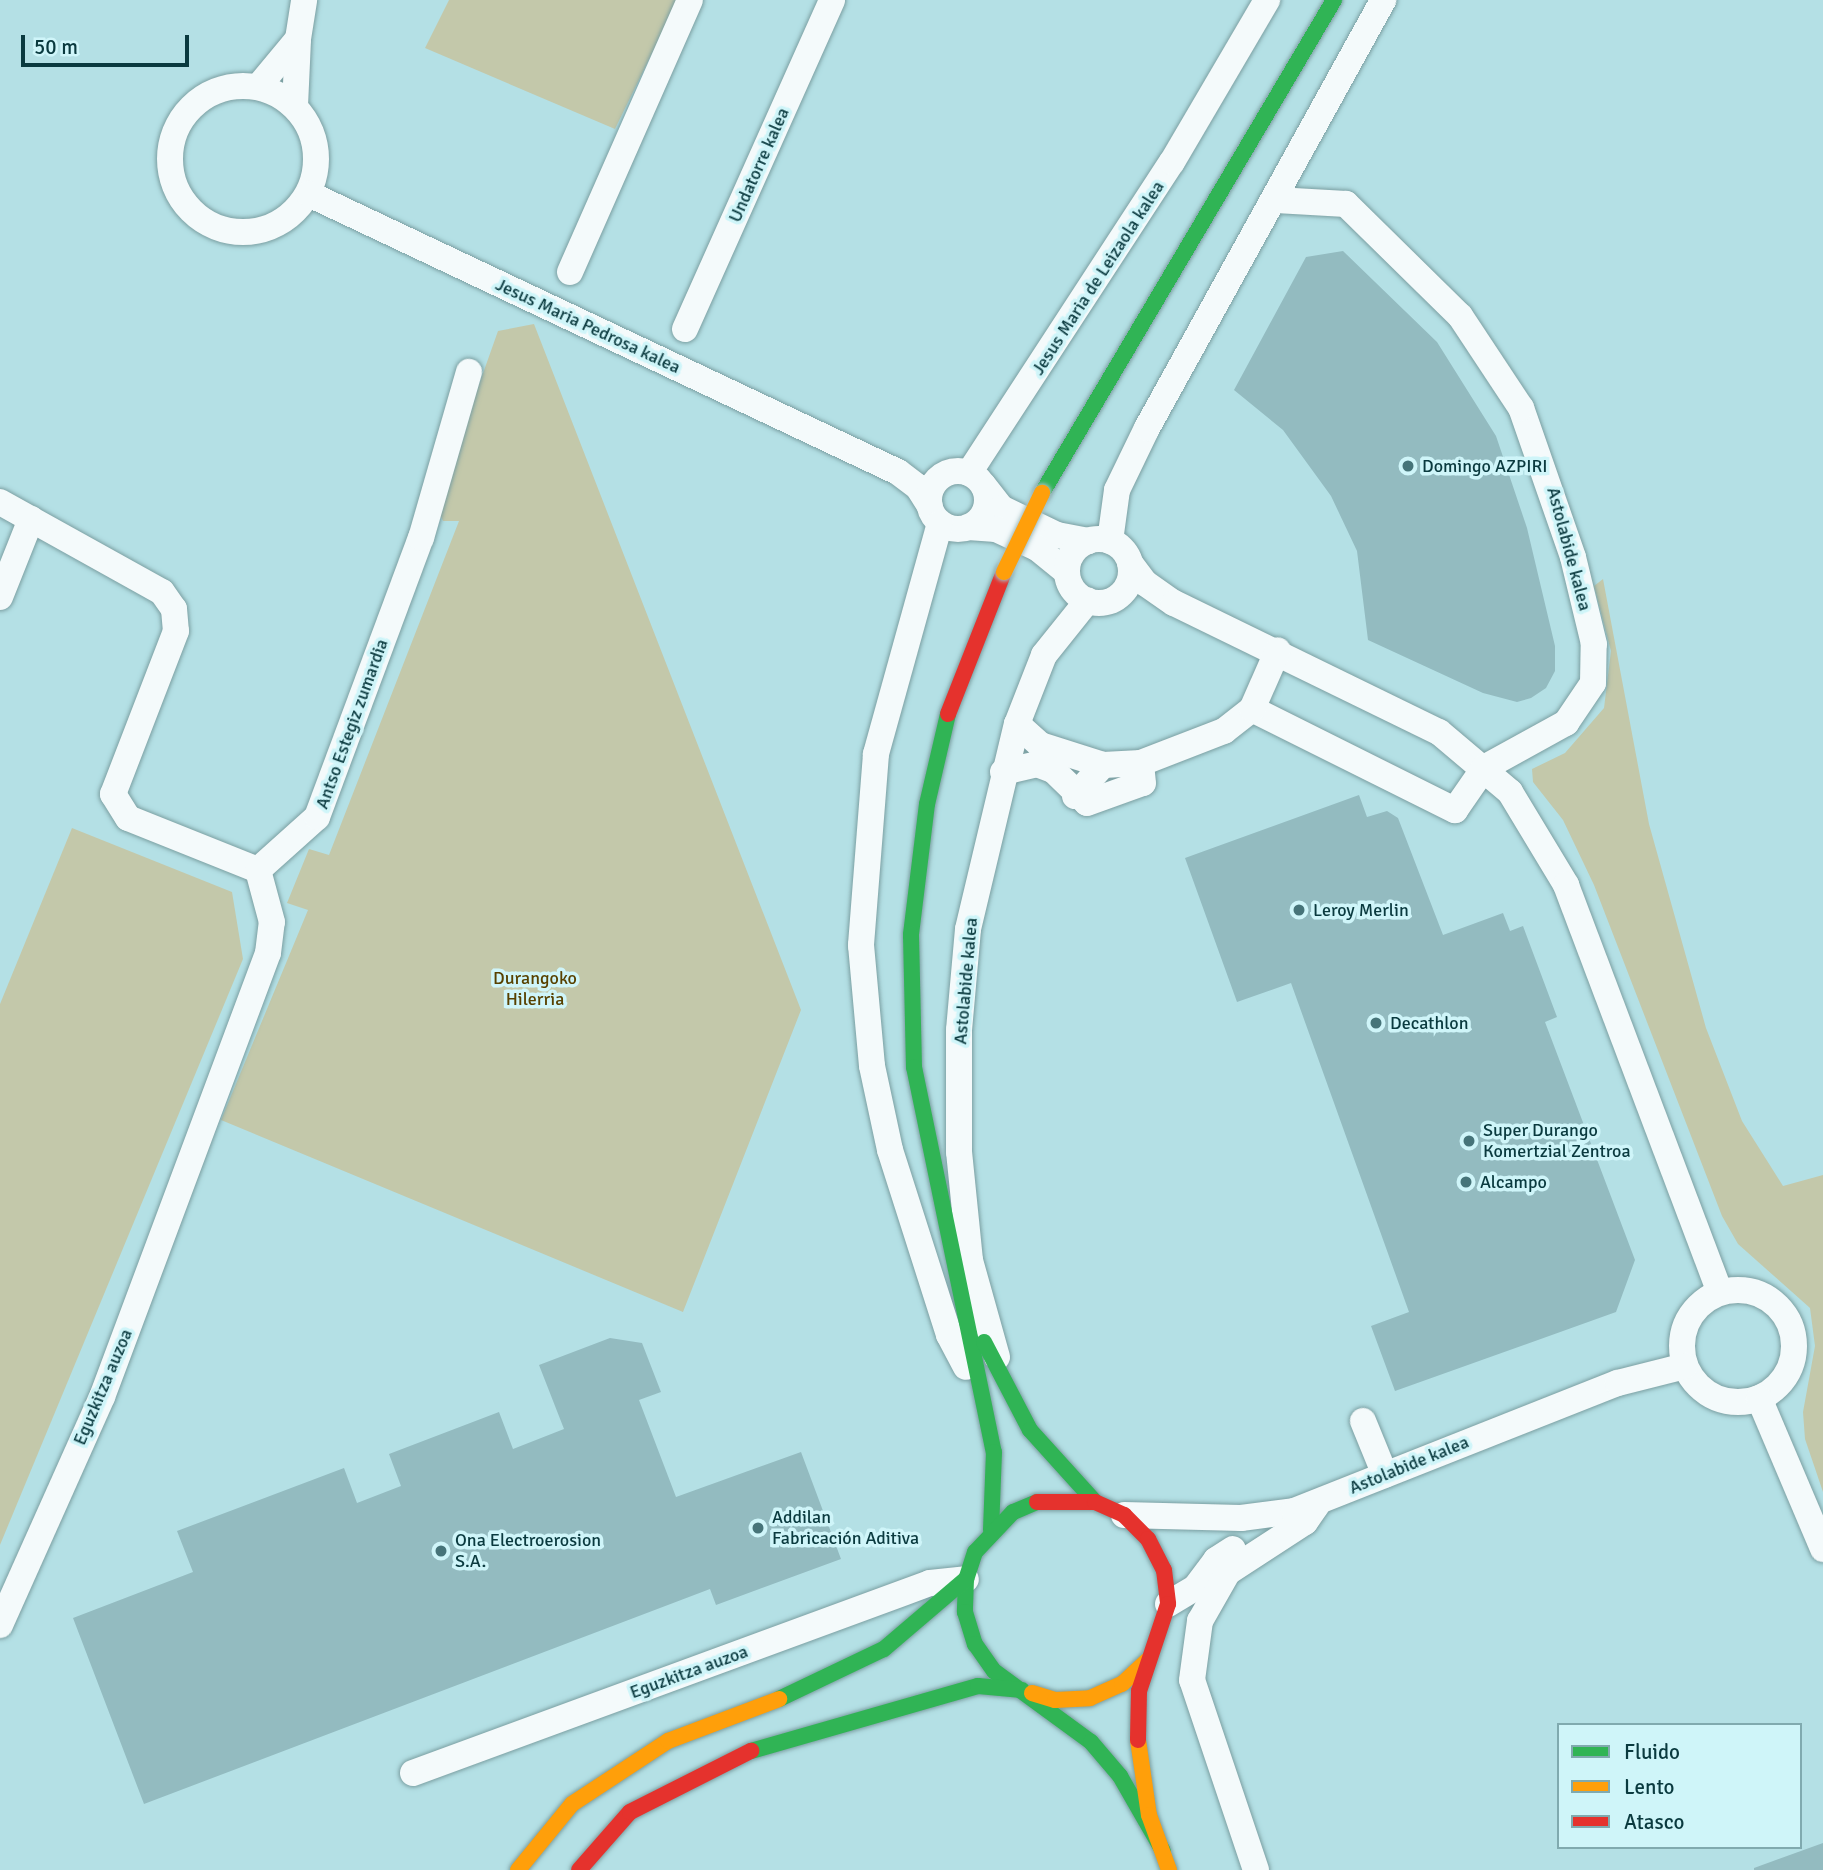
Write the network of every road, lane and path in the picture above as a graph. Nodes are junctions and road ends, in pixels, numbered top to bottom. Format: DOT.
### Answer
graph roads {
  1 [pos="322,0"];
  2 [pos="690,0"];
  3 [pos="832,0"];
  4 [pos="1267,0"];
  5 [pos="1334,0"];
  6 [pos="1383,0"];
  7 [pos="302,22"];
  8 [pos="258,87"];
  9 [pos="295,106"];
  10 [pos="309,194"];
  11 [pos="1276,200"];
  12 [pos="570,272"];
  13 [pos="685,329"];
  14 [pos="469,372"];
  15 [pos="867,457"];
  16 [pos="967,478"];
  17 [pos="0,502"];
  18 [pos="935,514"];
  19 [pos="31,519"];
  20 [pos="968,527"];
  21 [pos="1099,541"];
  22 [pos="1130,563"];
  23 [pos="1067,572"];
  24 [pos="0,597"];
  25 [pos="1098,601"];
  26 [pos="1174,603"];
  27 [pos="1278,650"];
  28 [pos="1252,709"];
  29 [pos="1017,724"];
  30 [pos="1141,763"];
  31 [pos="1103,765"];
  32 [pos="1484,768"];
  33 [pos="1003,772"];
  34 [pos="1076,796"];
  35 [pos="258,870"];
  36 [pos="1720,1292"];
  37 [pos="965,1306"];
  38 [pos="1685,1366"];
  39 [pos="993,1389"];
  40 [pos="1759,1398"];
  41 [pos="1363,1421"];
  42 [pos="1385,1475"];
  43 [pos="1320,1501"];
  44 [pos="1095,1502"];
  45 [pos="1294,1511"];
  46 [pos="1124,1515"];
  47 [pos="991,1530"];
  48 [pos="1823,1549"];
  49 [pos="966,1578"];
  50 [pos="1168,1604"];
  51 [pos="0,1625"];
  52 [pos="1147,1661"];
  53 [pos="1022,1690"];
  54 [pos="413,1773"];
  55 [pos="1163,1851"];
  56 [pos="518,1870"];
  57 [pos="579,1870"];
  58 [pos="1169,1870"];
  59 [pos="1256,1870"];
  1 -- 7 [label="street"];
  2 -- 12 [label="street"];
  3 -- 13 [label="street, Undatorre kalea"];
  4 -- 16 [label="street, Jesus Maria de Leizaola kalea"];
  5 -- 37 [label="main road, bridge"];
  6 -- 11 [label="street"];
  7 -- 8 [label="street"];
  7 -- 9 [label="street"];
  8 -- 9 [label="street"];
  8 -- 10 [label="street"];
  9 -- 10 [label="street"];
  10 -- 15 [label="street, Jesus Maria Pedrosa kalea"];
  11 -- 21 [label="street"];
  11 -- 32 [label="street, Astolabide kalea"];
  14 -- 35 [label="street, Antso Estegiz zumardia"];
  15 -- 16 [label="street"];
  15 -- 18 [label="street"];
  16 -- 18 [label="street, Jesus Maria de Leizaola kalea"];
  16 -- 20 [label="street"];
  16 -- 21 [label="street"];
  17 -- 19 [label="street"];
  18 -- 20 [label="street"];
  18 -- 39 [label="street, Jesus Maria de Leizaola kalea"];
  19 -- 24 [label="street"];
  19 -- 35 [label="street"];
  20 -- 23 [label="street"];
  21 -- 22 [label="street"];
  21 -- 23 [label="street"];
  22 -- 25 [label="street"];
  22 -- 26 [label="street"];
  23 -- 25 [label="street"];
  25 -- 26 [label="street"];
  25 -- 29 [label="street, Astolabide kalea"];
  26 -- 27 [label="street"];
  27 -- 28 [label="street"];
  27 -- 32 [label="street"];
  28 -- 30 [label="street"];
  28 -- 32 [label="street"];
  29 -- 31 [label="street"];
  29 -- 33 [label="street, Astolabide kalea"];
  30 -- 31 [label="street"];
  30 -- 34 [label="street"];
  31 -- 34 [label="street"];
  32 -- 36 [label="street"];
  33 -- 34 [label="street"];
  33 -- 39 [label="street, Astolabide kalea"];
  35 -- 51 [label="street, Eguzkitza auzoa"];
  36 -- 38 [label="street"];
  36 -- 40 [label="street"];
  37 -- 39 [label="main road"];
  37 -- 39 [label="main road"];
  38 -- 40 [label="street"];
  38 -- 42 [label="street, Astolabide kalea"];
  39 -- 44 [label="main road"];
  39 -- 47 [label="main road"];
  40 -- 48 [label="street"];
  41 -- 42 [label="street"];
  42 -- 43 [label="street, Astolabide kalea"];
  43 -- 45 [label="street, Astolabide kalea"];
  43 -- 59 [label="street"];
  44 -- 46 [label="main road"];
  44 -- 47 [label="main road"];
  45 -- 46 [label="street, Astolabide kalea"];
  45 -- 50 [label="street"];
  46 -- 50 [label="main road"];
  47 -- 49 [label="main road"];
  49 -- 53 [label="main road"];
  49 -- 54 [label="street, Eguzkitza auzoa"];
  49 -- 56 [label="main road"];
  50 -- 52 [label="main road"];
  52 -- 53 [label="main road"];
  52 -- 55 [label="main road"];
  53 -- 55 [label="main road"];
  53 -- 57 [label="main road"];
  55 -- 58 [label="main road"];
}
